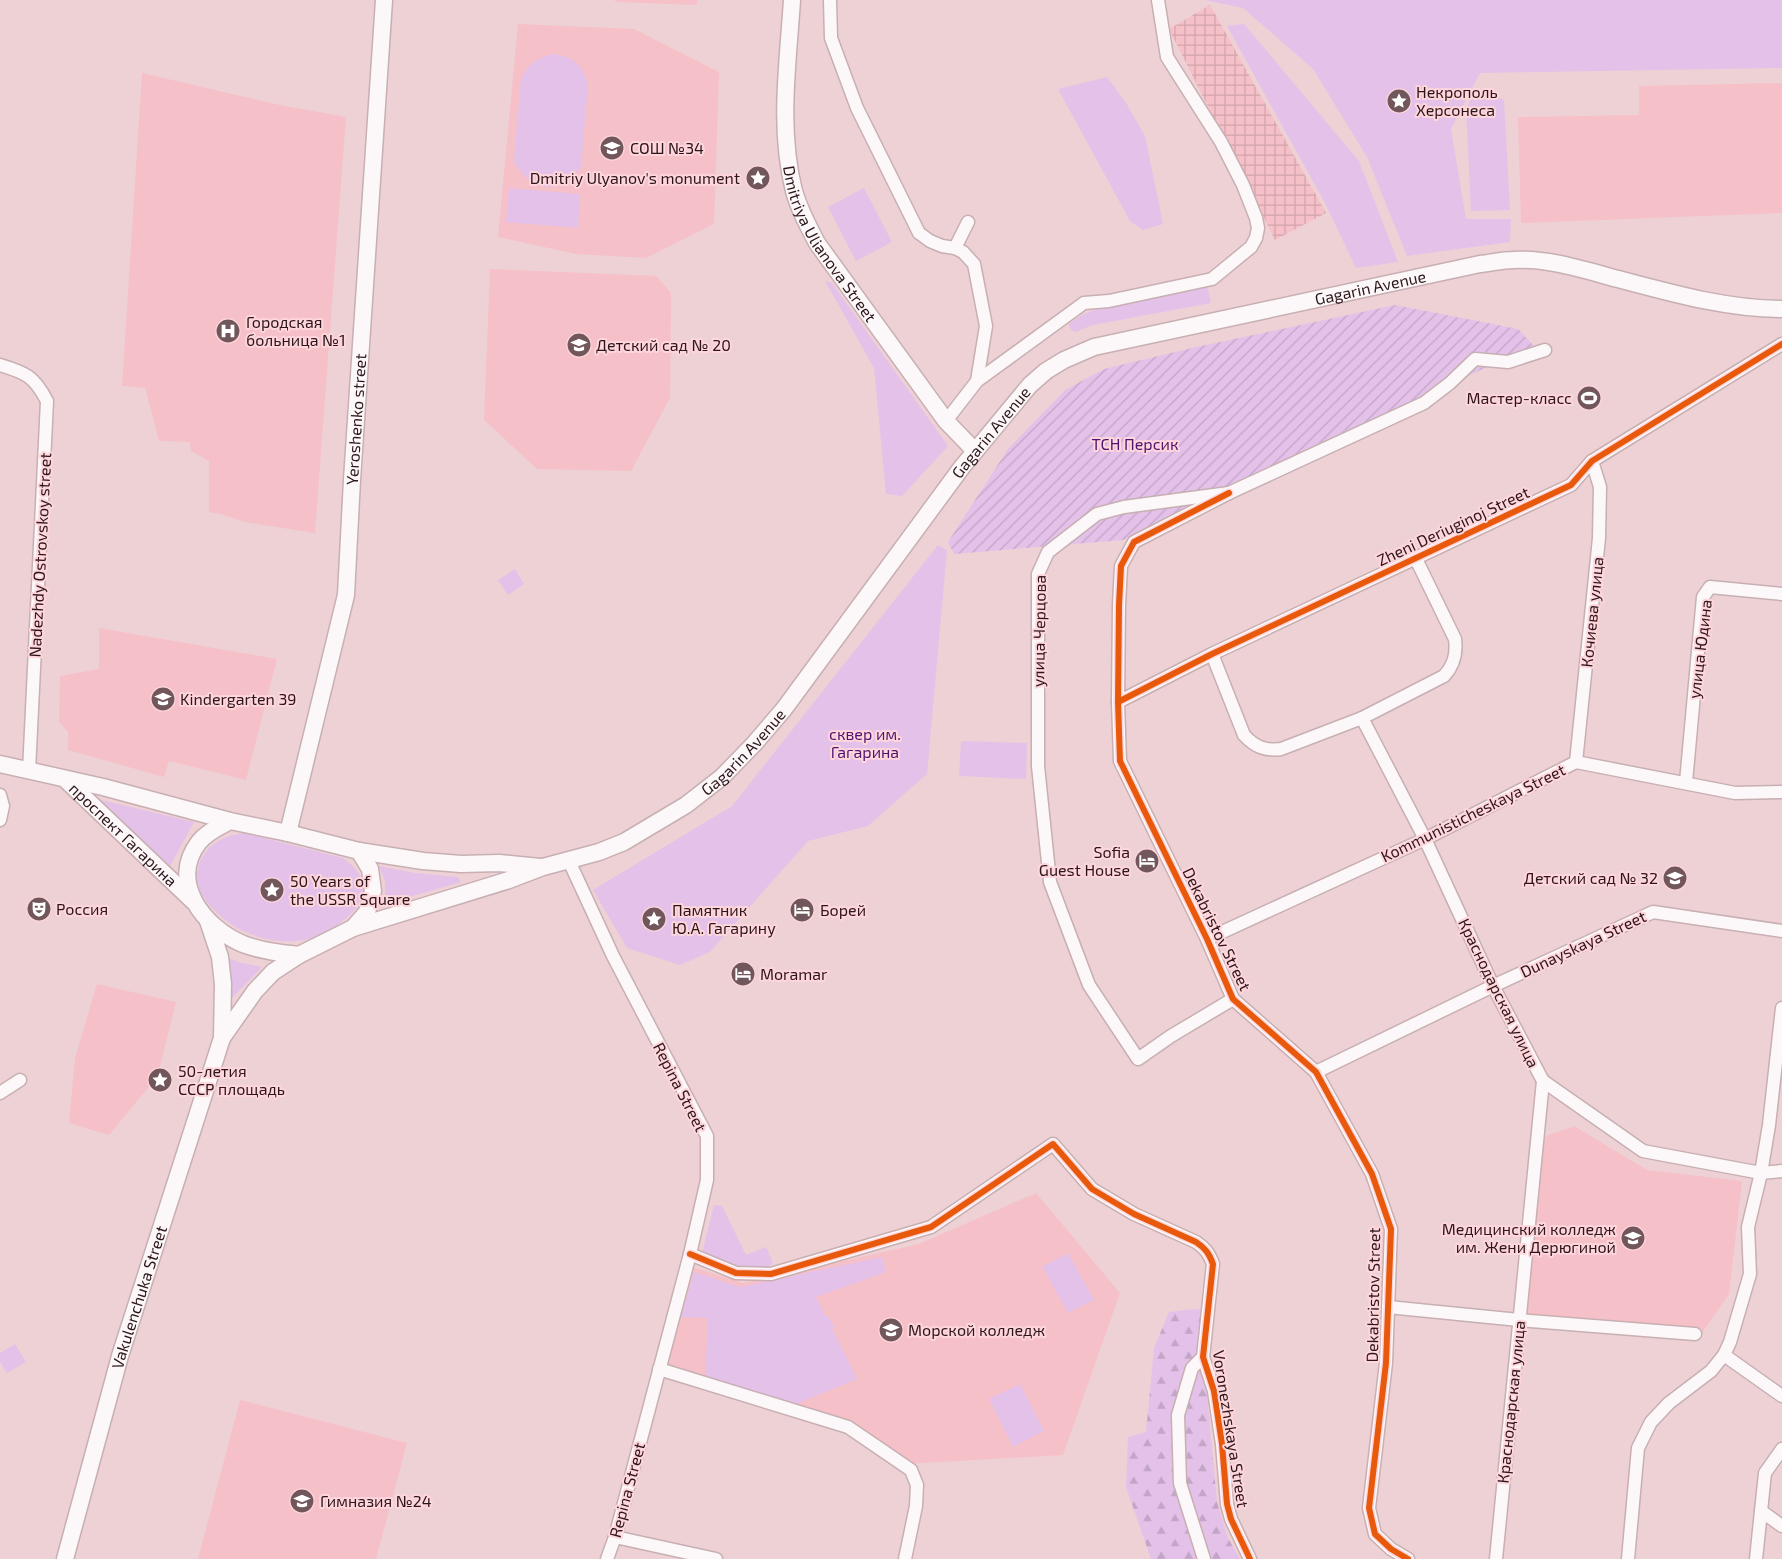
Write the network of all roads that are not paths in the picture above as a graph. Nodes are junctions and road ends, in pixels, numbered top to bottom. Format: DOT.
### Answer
graph roads {
  1 [pos="384,0"];
  2 [pos="792,0"];
  3 [pos="830,0"];
  4 [pos="1158,0"];
  5 [pos="968,222"];
  6 [pos="955,248"];
  7 [pos="1782,309"];
  8 [pos="1782,344"];
  9 [pos="1545,350"];
  10 [pos="0,365"];
  11 [pos="977,381"];
  12 [pos="946,421"];
  13 [pos="975,451"];
  14 [pos="1592,462"];
  15 [pos="1229,493"];
  16 [pos="1416,559"];
  17 [pos="1782,594"];
  18 [pos="1212,654"];
  19 [pos="1118,702"];
  20 [pos="1362,718"];
  21 [pos="1576,762"];
  22 [pos="0,764"];
  23 [pos="30,771"];
  24 [pos="66,780"];
  25 [pos="1686,782"];
  26 [pos="1782,792"];
  27 [pos="0,795"];
  28 [pos="0,820"];
  29 [pos="230,821"];
  30 [pos="288,833"];
  31 [pos="1425,838"];
  32 [pos="359,851"];
  33 [pos="569,861"];
  34 [pos="543,867"];
  35 [pos="194,903"];
  36 [pos="208,921"];
  37 [pos="353,928"];
  38 [pos="1782,931"];
  39 [pos="1207,939"];
  40 [pos="299,954"];
  41 [pos="1493,986"];
  42 [pos="1233,999"];
  43 [pos="1782,1008"];
  44 [pos="222,1038"];
  45 [pos="1138,1058"];
  46 [pos="1316,1072"];
  47 [pos="20,1080"];
  48 [pos="1542,1081"];
  49 [pos="0,1093"];
  50 [pos="1782,1171"];
  51 [pos="1761,1173"];
  52 [pos="690,1254"];
  53 [pos="1388,1307"];
  54 [pos="1519,1320"];
  55 [pos="1695,1334"];
  56 [pos="1724,1355"];
  57 [pos="1203,1357"];
  58 [pos="659,1369"];
  59 [pos="1782,1396"];
  60 [pos="1782,1450"];
  61 [pos="1761,1511"];
  62 [pos="1782,1526"];
  63 [pos="615,1537"];
  64 [pos="65,1559"];
  65 [pos="607,1559"];
  66 [pos="716,1559"];
  67 [pos="905,1559"];
  68 [pos="1204,1559"];
  69 [pos="1250,1559"];
  70 [pos="1408,1559"];
  71 [pos="1496,1559"];
  72 [pos="1628,1559"];
  73 [pos="1756,1559"];
  1 -- 30 [label="main road, Yeroshenko street"];
  2 -- 12 [label="main road, Dmitriya Ulianova Street"];
  3 -- 6 [label="street"];
  4 -- 11 [label="street"];
  5 -- 6 [label="street"];
  6 -- 11 [label="street"];
  7 -- 13 [label="main road, Gagarin Avenue"];
  8 -- 14 [label="street, Zheni Deriuginoj Street"];
  9 -- 15 [label="street, улица Черцова"];
  10 -- 23 [label="street, Nadezhdy Ostrovskoy street"];
  11 -- 12 [label="street"];
  12 -- 13 [label="main road, Dmitriya Ulianova Street"];
  13 -- 33 [label="main road, Gagarin Avenue"];
  14 -- 16 [label="street, Zheni Deriuginoj Street"];
  14 -- 21 [label="street, Кочиева улица"];
  15 -- 19 [label="street, Dekabristov Street"];
  15 -- 45 [label="street, улица Черцова"];
  16 -- 18 [label="street, Zheni Deriuginoj Street"];
  16 -- 20 [label="street"];
  17 -- 25 [label="street, улица Юдина"];
  18 -- 19 [label="street, Zheni Deriuginoj Street"];
  18 -- 20 [label="street"];
  19 -- 39 [label="street, Dekabristov Street"];
  20 -- 31 [label="street, Краснодарская улица"];
  21 -- 25 [label="street, Kommunisticheskaya Street"];
  21 -- 31 [label="street, Kommunisticheskaya Street"];
  22 -- 23 [label="main road"];
  23 -- 24 [label="main road"];
  24 -- 29 [label="main road, проспект Гагарина"];
  24 -- 35 [label="main road, проспект Гагарина"];
  25 -- 26 [label="street, Kommunisticheskaya Street"];
  27 -- 28 [label="street"];
  29 -- 30 [label="main road"];
  29 -- 35 [label="main road"];
  30 -- 32 [label="main road"];
  31 -- 39 [label="street, Kommunisticheskaya Street"];
  31 -- 41 [label="street, Краснодарская улица"];
  32 -- 34 [label="main road"];
  32 -- 37 [label="main road"];
  33 -- 34 [label="main road, Gagarin Avenue"];
  33 -- 52 [label="street, Repina Street"];
  34 -- 37 [label="main road, Gagarin Avenue"];
  35 -- 36 [label="main road"];
  36 -- 40 [label="main road"];
  36 -- 44 [label="main road, Vakulenchuka Street"];
  37 -- 40 [label="main road"];
  38 -- 41 [label="street, Dunayskaya Street"];
  39 -- 42 [label="street, Dekabristov Street"];
  40 -- 44 [label="main road, Vakulenchuka Street"];
  41 -- 46 [label="street, Dunayskaya Street"];
  41 -- 48 [label="street, Краснодарская улица"];
  42 -- 45 [label="street, Dekabristov Street"];
  42 -- 46 [label="street, Dekabristov Street"];
  43 -- 51 [label="street"];
  44 -- 64 [label="main road, Vakulenchuka Street"];
  46 -- 53 [label="street, Dekabristov Street"];
  47 -- 49 [label="street"];
  48 -- 51 [label="street"];
  48 -- 54 [label="street, Краснодарская улица"];
  50 -- 51 [label="street"];
  51 -- 56 [label="street"];
  52 -- 57 [label="street, Voronezhskaya Street"];
  52 -- 58 [label="street, Repina Street"];
  53 -- 54 [label="street"];
  53 -- 70 [label="street, Dekabristov Street"];
  54 -- 55 [label="street"];
  54 -- 71 [label="street, Краснодарская улица"];
  56 -- 59 [label="street"];
  56 -- 72 [label="street"];
  57 -- 68 [label="street"];
  57 -- 69 [label="street, Voronezhskaya Street"];
  58 -- 63 [label="street, Repina Street"];
  58 -- 67 [label="street"];
  60 -- 61 [label="street"];
  61 -- 62 [label="street"];
  61 -- 73 [label="street"];
  63 -- 65 [label="street, Repina Street"];
  63 -- 66 [label="street"];
}
